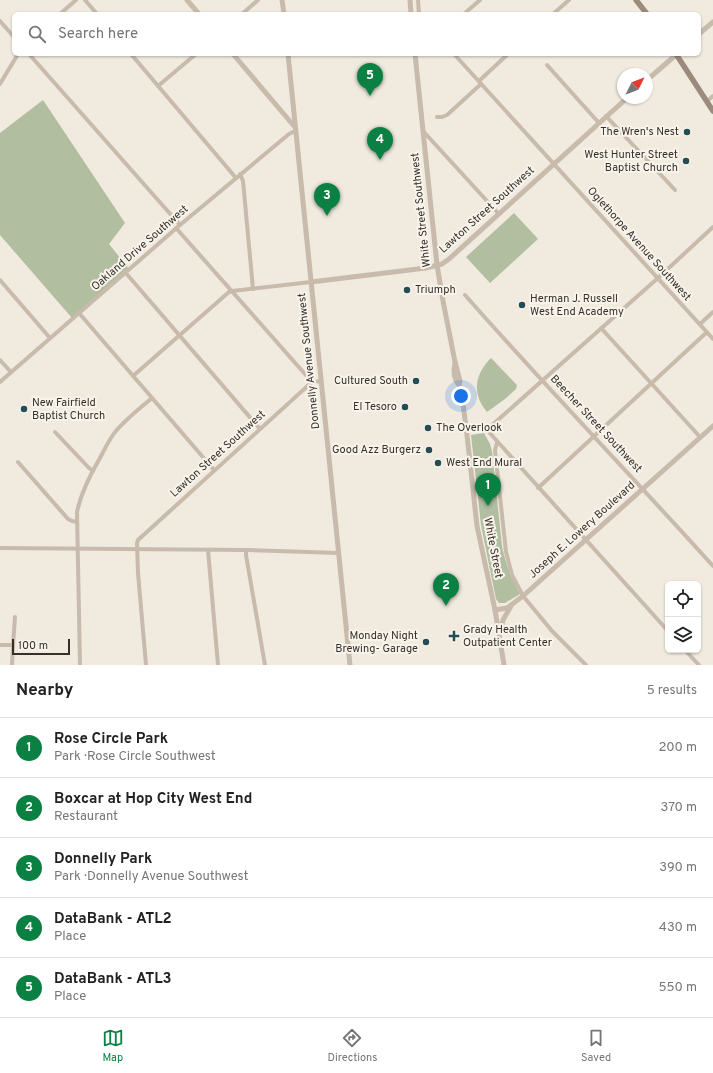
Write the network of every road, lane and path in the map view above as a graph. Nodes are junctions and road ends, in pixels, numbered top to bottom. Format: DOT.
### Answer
graph roads {
  1 [pos="76,0"];
  2 [pos="85,0"];
  3 [pos="187,0"];
  4 [pos="258,0"];
  5 [pos="282,0"];
  6 [pos="410,0"];
  7 [pos="418,0"];
  8 [pos="480,0"];
  9 [pos="569,0"];
  10 [pos="636,0"];
  11 [pos="62,12"];
  12 [pos="95,12"];
  13 [pos="197,12"];
  14 [pos="244,12"];
  15 [pos="284,12"];
  16 [pos="411,12"];
  17 [pos="419,12"];
  18 [pos="466,12"];
  19 [pos="555,12"];
  20 [pos="645,12"];
  21 [pos="0,21"];
  22 [pos="713,22"];
  23 [pos="701,32"];
  24 [pos="12,35"];
  25 [pos="17,56"];
  26 [pos="31,56"];
  27 [pos="133,56"];
  28 [pos="194,56"];
  29 [pos="235,56"];
  30 [pos="288,56"];
  31 [pos="415,56"];
  32 [pos="456,56"];
  33 [pos="506,56"];
  34 [pos="674,56"];
  35 [pos="677,56"];
  36 [pos="546,65"];
  37 [pos="653,75"];
  38 [pos="480,83"];
  39 [pos="0,84"];
  40 [pos="158,86"];
  41 [pos="713,96"];
  42 [pos="707,101"];
  43 [pos="620,104"];
  44 [pos="713,110"];
  45 [pos="606,116"];
  46 [pos="437,117"];
  47 [pos="599,123"];
  48 [pos="295,129"];
  49 [pos="423,131"];
  50 [pos="554,164"];
  51 [pos="240,174"];
  52 [pos="236,178"];
  53 [pos="675,190"];
  54 [pos="498,213"];
  55 [pos="178,226"];
  56 [pos="713,227"];
  57 [pos="125,272"];
  58 [pos="658,278"];
  59 [pos="0,280"];
  60 [pos="311,282"];
  61 [pos="253,289"];
  62 [pos="232,291"];
  63 [pos="465,295"];
  64 [pos="79,312"];
  65 [pos="713,312"];
  66 [pos="700,324"];
  67 [pos="601,328"];
  68 [pos="707,332"];
  69 [pos="180,335"];
  70 [pos="50,338"];
  71 [pos="713,339"];
  72 [pos="0,360"];
  73 [pos="11,372"];
  74 [pos="133,376"];
  75 [pos="321,381"];
  76 [pos="542,381"];
  77 [pos="0,382"];
  78 [pos="312,382"];
  79 [pos="651,383"];
  80 [pos="152,398"];
  81 [pos="464,411"];
  82 [pos="713,426"];
  83 [pos="260,429"];
  84 [pos="55,432"];
  85 [pos="594,436"];
  86 [pos="700,437"];
  87 [pos="497,443"];
  88 [pos="18,462"];
  89 [pos="214,470"];
  90 [pos="93,471"];
  91 [pos="538,488"];
  92 [pos="643,488"];
  93 [pos="77,522"];
  94 [pos="586,540"];
  95 [pos="0,548"];
  96 [pos="78,549"];
  97 [pos="137,549"];
  98 [pos="208,550"];
  99 [pos="246,550"];
  100 [pos="339,553"];
  101 [pos="713,566"];
  102 [pos="524,596"];
  103 [pos="512,605"];
  104 [pos="495,610"];
  105 [pos="15,617"];
  106 [pos="665,628"];
  107 [pos="499,635"];
  108 [pos="0,645"];
  109 [pos="13,645"];
  110 [pos="688,653"];
  111 [pos="12,665"];
  112 [pos="80,665"];
  113 [pos="146,665"];
  114 [pos="218,665"];
  115 [pos="265,665"];
  116 [pos="350,665"];
  117 [pos="504,665"];
  118 [pos="586,665"];
  119 [pos="699,665"];
  1 -- 11 [label="street"];
  2 -- 12 [label="street"];
  3 -- 13 [label="street"];
  4 -- 14 [label="street"];
  5 -- 15 [label="street"];
  6 -- 16 [label="street"];
  7 -- 17 [label="street"];
  8 -- 18 [label="street"];
  9 -- 19 [label="street"];
  10 -- 20 [label="main road"];
  21 -- 24 [label="street"];
  22 -- 23 [label="street"];
  25 -- 39 [label="street"];
  26 -- 55 [label="street"];
  27 -- 40 [label="street"];
  28 -- 40 [label="street"];
  29 -- 48 [label="street"];
  30 -- 48 [label="street, Donnelly Avenue Southwest"];
  31 -- 49 [label="street, White Street Southwest"];
  32 -- 38 [label="street, Oglethorpe Avenue Southwest"];
  33 -- 38 [label="street"];
  34 -- 37 [label="street"];
  35 -- 42 [label="main road"];
  36 -- 47 [label="street"];
  38 -- 46 [label="street"];
  38 -- 50 [label="street, Oglethorpe Avenue Southwest"];
  40 -- 52 [label="street"];
  41 -- 42 [label="street"];
  42 -- 44 [label="main road"];
  43 -- 45 [label="street, Lawton Street Southwest"];
  45 -- 47 [label="street, Lawton Street Southwest"];
  45 -- 53 [label="street"];
  47 -- 50 [label="street, Lawton Street Southwest"];
  48 -- 51 [label="street, Oakland Drive Southwest"];
  48 -- 60 [label="street, Donnelly Avenue Southwest"];
  49 -- 54 [label="street"];
  49 -- 81 [label="street, White Street Southwest"];
  50 -- 54 [label="street, Lawton Street Southwest"];
  50 -- 58 [label="street, Oglethorpe Avenue Southwest"];
  51 -- 52 [label="street, Oakland Drive Southwest"];
  51 -- 61 [label="street"];
  52 -- 55 [label="street, Oakland Drive Southwest"];
  54 -- 60 [label="street, Lawton Street Southwest"];
  55 -- 57 [label="street, Oakland Drive Southwest"];
  55 -- 62 [label="street"];
  56 -- 58 [label="street"];
  57 -- 64 [label="street, Oakland Drive Southwest"];
  57 -- 69 [label="street"];
  58 -- 66 [label="street, Oglethorpe Avenue Southwest"];
  58 -- 67 [label="street"];
  59 -- 70 [label="street"];
  60 -- 61 [label="street"];
  60 -- 75 [label="street, Donnelly Avenue Southwest"];
  61 -- 62 [label="street"];
  62 -- 69 [label="street"];
  62 -- 78 [label="street"];
  63 -- 76 [label="street, Beecher Street Southwest"];
  64 -- 70 [label="street, Oakland Drive Southwest"];
  64 -- 74 [label="street"];
  65 -- 66 [label="street"];
  66 -- 68 [label="street, Oglethorpe Avenue Southwest"];
  67 -- 76 [label="street"];
  67 -- 79 [label="street"];
  68 -- 71 [label="street, Oglethorpe Avenue Southwest"];
  68 -- 79 [label="street"];
  69 -- 74 [label="street"];
  69 -- 83 [label="street"];
  70 -- 73 [label="street, Oakland Drive Southwest"];
  72 -- 73 [label="street"];
  73 -- 77 [label="street, Oakland Drive Southwest"];
  74 -- 80 [label="street"];
  75 -- 78 [label="street"];
  75 -- 100 [label="street, Donnelly Avenue Southwest"];
  76 -- 85 [label="street, Beecher Street Southwest"];
  76 -- 87 [label="street"];
  78 -- 83 [label="street, Lawton Street Southwest"];
  79 -- 85 [label="street"];
  79 -- 86 [label="street"];
  80 -- 89 [label="street"];
  80 -- 90 [label="street"];
  81 -- 104 [label="street, White Street"];
  82 -- 86 [label="street, Joseph E. Lowery Boulevard"];
  83 -- 89 [label="street, Lawton Street Southwest"];
  84 -- 90 [label="street"];
  85 -- 91 [label="street"];
  85 -- 92 [label="street, Beecher Street Southwest"];
  86 -- 92 [label="street, Joseph E. Lowery Boulevard"];
  87 -- 91 [label="street"];
  87 -- 102 [label="street"];
  88 -- 93 [label="street"];
  89 -- 97 [label="street, Lawton Street Southwest"];
  90 -- 93 [label="street"];
  91 -- 94 [label="street"];
  92 -- 94 [label="street, Joseph E. Lowery Boulevard"];
  92 -- 101 [label="street, Beecher Street Southwest"];
  93 -- 96 [label="street"];
  94 -- 102 [label="street, Joseph E. Lowery Boulevard"];
  94 -- 106 [label="street"];
  95 -- 96 [label="street"];
  96 -- 97 [label="street"];
  96 -- 112 [label="street"];
  97 -- 98 [label="street"];
  97 -- 113 [label="street"];
  98 -- 99 [label="street"];
  98 -- 114 [label="street"];
  99 -- 100 [label="street"];
  99 -- 115 [label="street"];
  100 -- 116 [label="street, Donnelly Avenue Southwest"];
  102 -- 103 [label="street, Joseph E. Lowery Boulevard"];
  102 -- 118 [label="street"];
  103 -- 104 [label="street, Joseph E. Lowery Boulevard"];
  103 -- 107 [label="street"];
  104 -- 107 [label="street, White Street"];
  105 -- 109 [label="street"];
  107 -- 117 [label="street, White Street"];
  108 -- 109 [label="street"];
  109 -- 111 [label="street"];
  110 -- 119 [label="street"];
}
